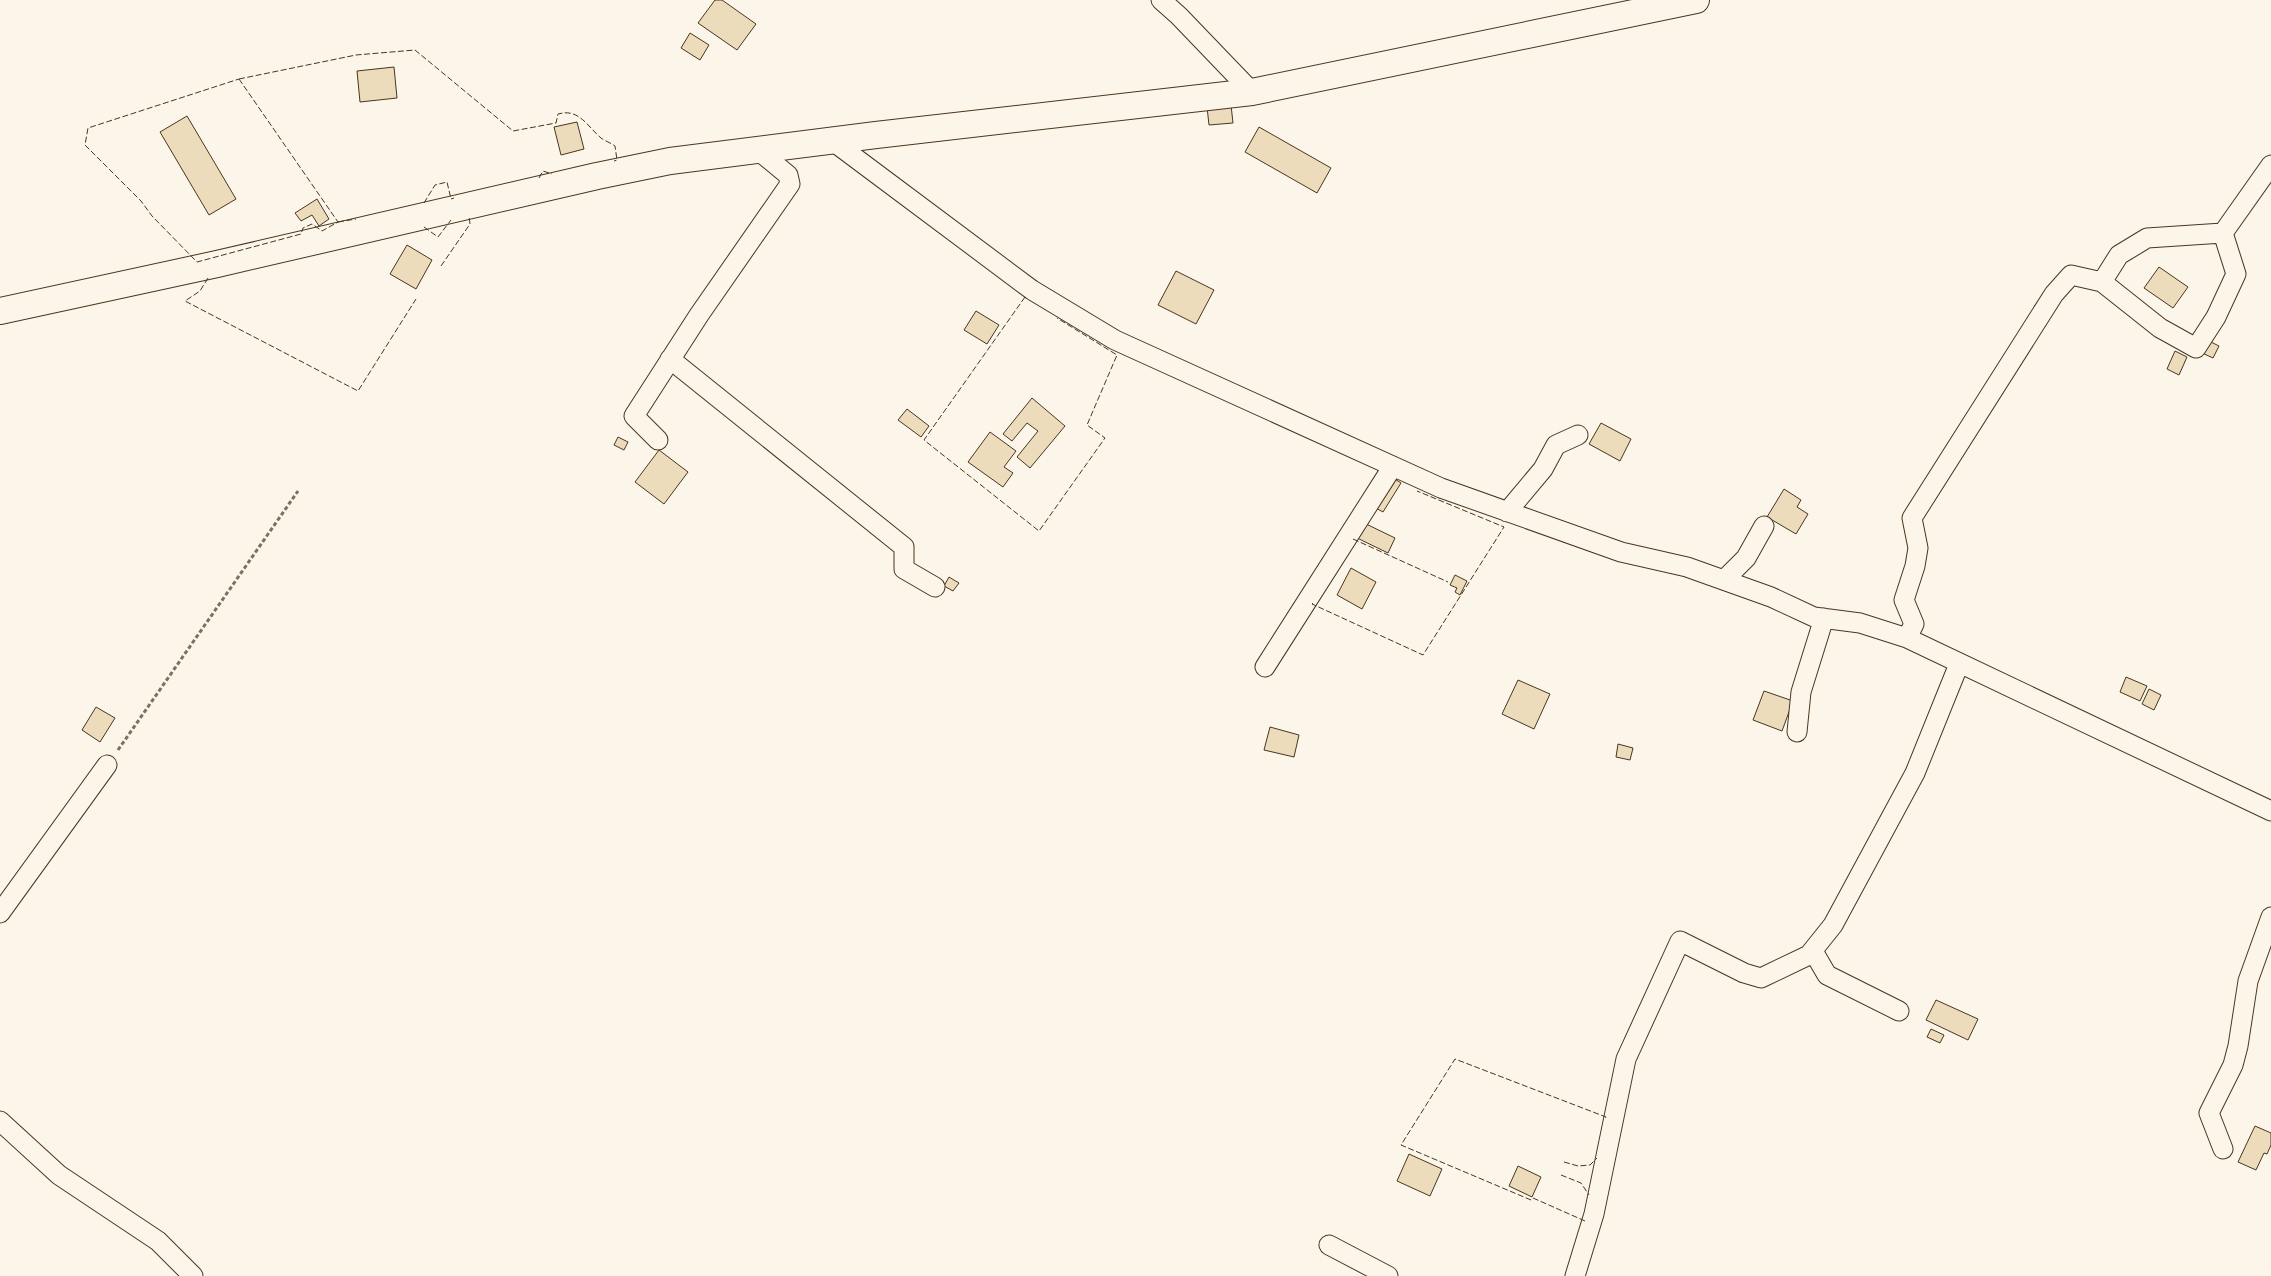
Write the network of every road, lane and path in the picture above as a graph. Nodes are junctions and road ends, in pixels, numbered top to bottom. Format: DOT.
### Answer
graph roads {
  1 [pos="1161,0"];
  2 [pos="1696,0"];
  3 [pos="1252,92"];
  4 [pos="834,142"];
  5 [pos="759,151"];
  6 [pos="2271,165"];
  7 [pos="2223,233"];
  8 [pos="2102,282"];
  9 [pos="0,312"];
  10 [pos="670,359"];
  11 [pos="1578,435"];
  12 [pos="658,440"];
  13 [pos="1393,466"];
  14 [pos="298,491"];
  15 [pos="1507,512"];
  16 [pos="1764,526"];
  17 [pos="1724,580"];
  18 [pos="935,587"];
  19 [pos="1824,618"];
  20 [pos="1907,638"];
  21 [pos="1959,664"];
  22 [pos="1265,667"];
  23 [pos="1797,732"];
  24 [pos="107,765"];
  25 [pos="2271,811"];
  26 [pos="0,913"];
  27 [pos="2271,917"];
  28 [pos="1813,951"];
  29 [pos="1899,1011"];
  30 [pos="0,1121"];
  31 [pos="2223,1149"];
  32 [pos="1329,1245"];
  33 [pos="193,1276"];
  34 [pos="1388,1276"];
  35 [pos="1575,1276"];
  1 -- 3 [label="street"];
  2 -- 3 [label="street"];
  3 -- 4 [label="street"];
  4 -- 5 [label="street"];
  4 -- 13 [label="street"];
  5 -- 9 [label="street"];
  5 -- 10 [label="street"];
  6 -- 7 [label="street"];
  7 -- 8 [label="street"];
  7 -- 8 [label="street"];
  8 -- 20 [label="street"];
  10 -- 12 [label="street"];
  10 -- 18 [label="street"];
  11 -- 15 [label="street"];
  13 -- 15 [label="street"];
  13 -- 22 [label="street"];
  14 -- 24 [label="path"];
  15 -- 17 [label="street"];
  16 -- 17 [label="street"];
  17 -- 19 [label="street"];
  19 -- 20 [label="street"];
  19 -- 23 [label="street"];
  20 -- 21 [label="street"];
  21 -- 25 [label="street"];
  21 -- 28 [label="street"];
  24 -- 26 [label="street"];
  27 -- 31 [label="street"];
  28 -- 29 [label="street"];
  28 -- 35 [label="street"];
  30 -- 33 [label="street"];
  32 -- 34 [label="street"];
}
